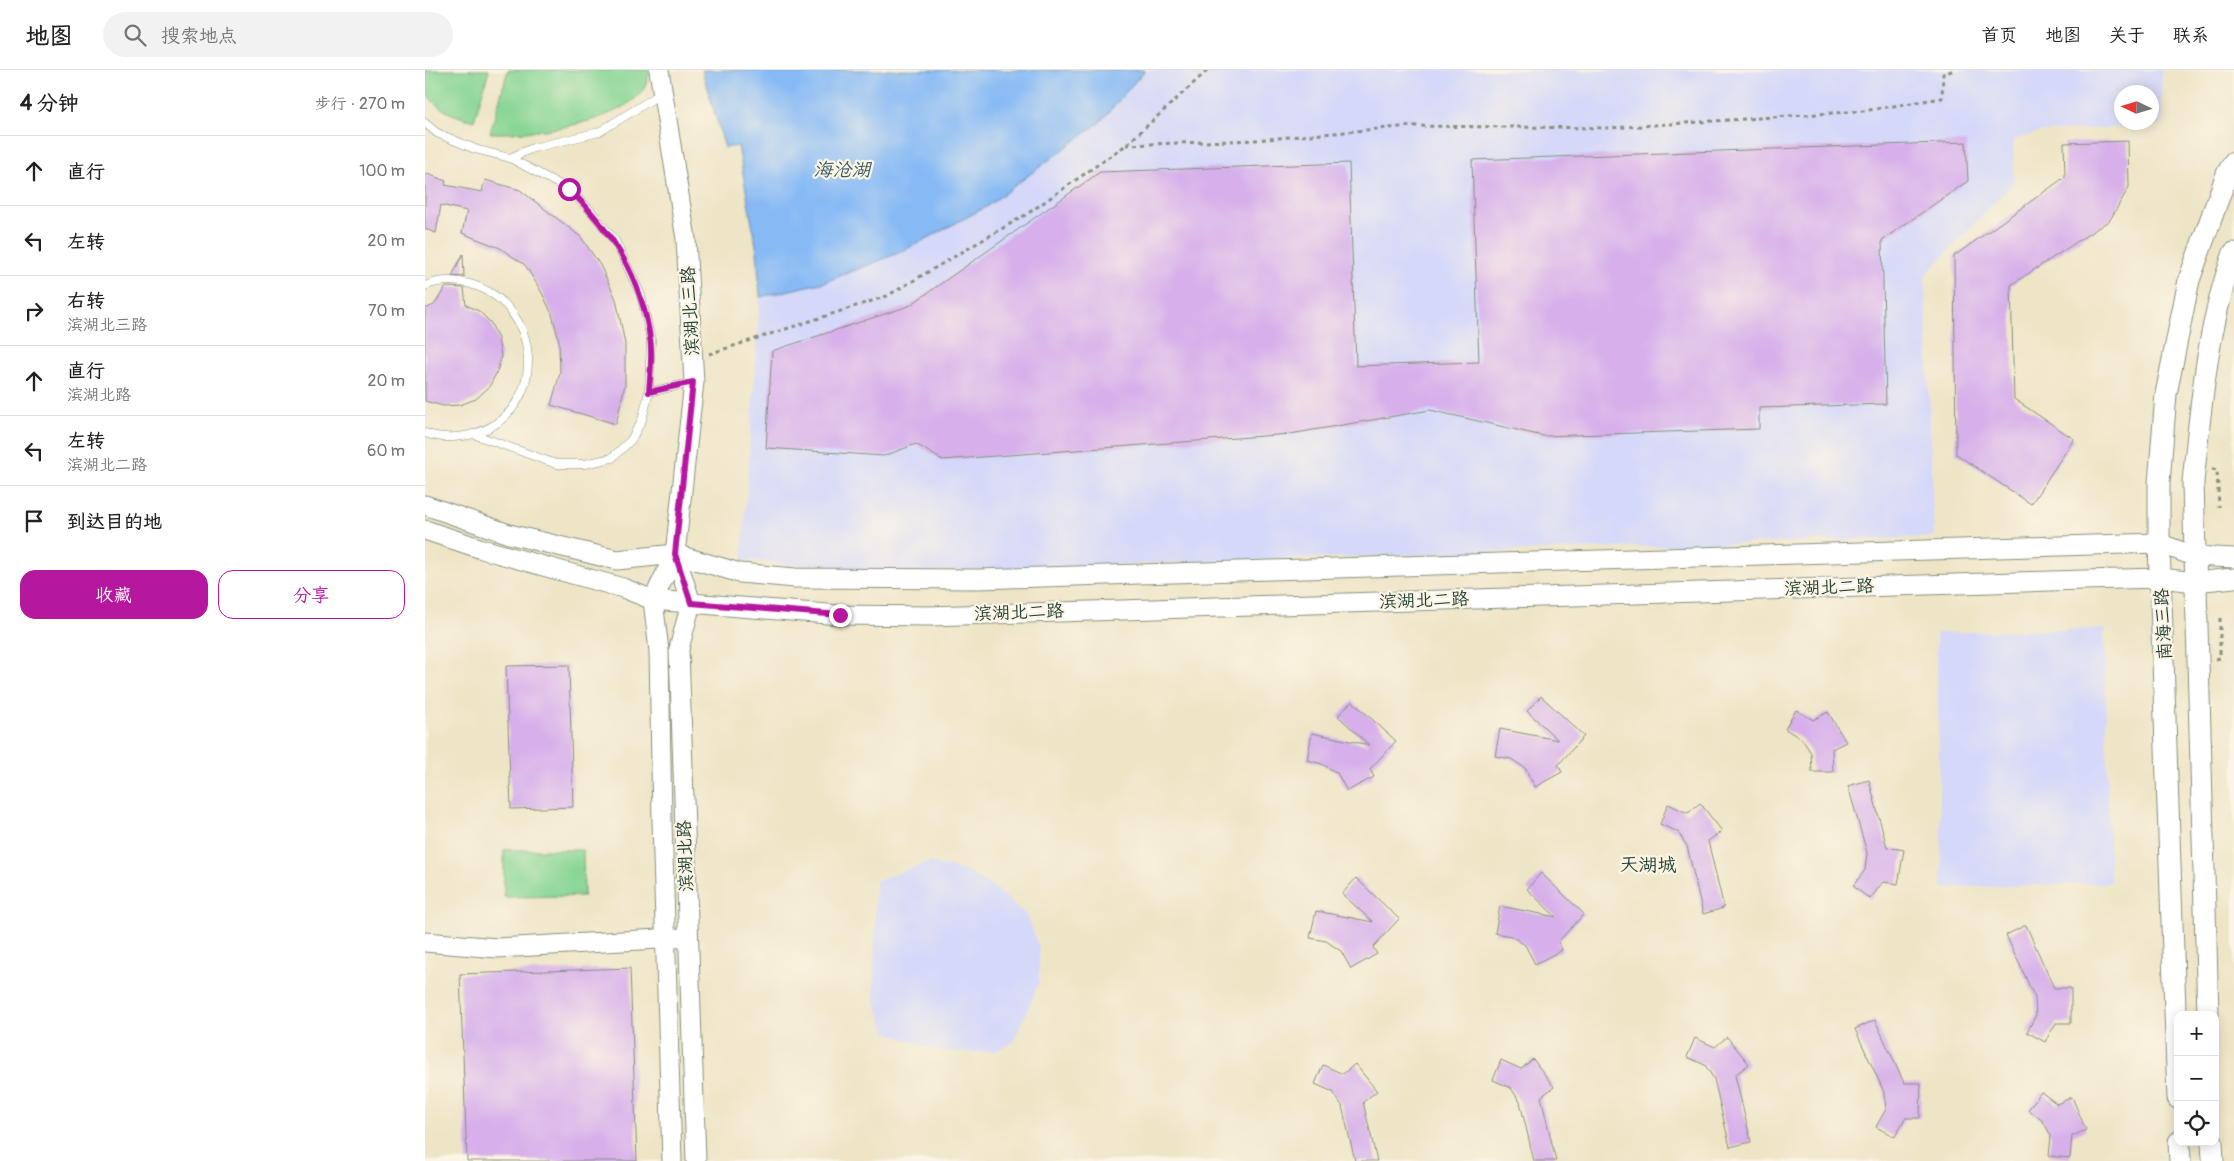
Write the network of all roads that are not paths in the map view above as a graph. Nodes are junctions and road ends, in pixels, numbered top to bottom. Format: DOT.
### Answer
graph roads {
  1 [pos="659,70"];
  2 [pos="664,92"];
  3 [pos="425,123"];
  4 [pos="425,131"];
  5 [pos="437,133"];
  6 [pos="510,158"];
  7 [pos="2234,162"];
  8 [pos="2234,254"];
  9 [pos="425,286"];
  10 [pos="693,382"];
  11 [pos="649,392"];
  12 [pos="425,433"];
  13 [pos="473,434"];
  14 [pos="425,505"];
  15 [pos="425,530"];
  16 [pos="2159,543"];
  17 [pos="675,554"];
  18 [pos="2193,556"];
  19 [pos="2234,558"];
  20 [pos="2161,578"];
  21 [pos="2234,578"];
  22 [pos="2195,582"];
  23 [pos="653,600"];
  24 [pos="691,603"];
  25 [pos="688,937"];
  26 [pos="665,938"];
  27 [pos="425,942"];
  28 [pos="2208,1011"];
  29 [pos="2177,1056"];
  30 [pos="2179,1146"];
  31 [pos="2214,1146"];
  32 [pos="2216,1146"];
  33 [pos="672,1161"];
  34 [pos="697,1161"];
  35 [pos="2180,1161"];
  36 [pos="2213,1161"];
  37 [pos="2224,1161"];
  1 -- 2 [label="street, 滨湖北三路"];
  2 -- 6 [label="lane"];
  2 -- 10 [label="street, 滨湖北三路"];
  3 -- 5 [label="lane"];
  4 -- 5 [label="lane"];
  5 -- 6 [label="lane"];
  6 -- 11 [label="lane"];
  7 -- 16 [label="main road, 南海三路"];
  8 -- 18 [label="main road, 南海三路"];
  9 -- 13 [label="lane"];
  10 -- 11 [label="lane"];
  10 -- 17 [label="street, 滨湖北三路"];
  11 -- 13 [label="lane"];
  12 -- 13 [label="lane"];
  14 -- 17 [label="street"];
  15 -- 23 [label="street"];
  16 -- 17 [label="street, 滨湖北二路"];
  16 -- 18 [label="street, 滨湖北二路"];
  16 -- 20 [label="main road, 南海三路"];
  17 -- 23 [label="street"];
  17 -- 24 [label="street"];
  18 -- 19 [label="street, 滨湖北二路"];
  18 -- 22 [label="main road, 南海三路"];
  20 -- 22 [label="street, 滨湖北二路"];
  20 -- 24 [label="street, 滨湖北二路"];
  20 -- 29 [label="main road, 南海三路"];
  21 -- 22 [label="street, 滨湖北二路"];
  22 -- 28 [label="main road, 南海三路"];
  23 -- 24 [label="street, 滨湖北二路"];
  23 -- 26 [label="street, 滨湖北路"];
  24 -- 25 [label="street, 滨湖北路"];
  25 -- 26 [label="street"];
  25 -- 34 [label="street, 滨湖北路"];
  26 -- 27 [label="street"];
  26 -- 33 [label="street, 滨湖北路"];
  30 -- 35 [label="main road"];
  31 -- 36 [label="main road"];
  32 -- 37 [label="street"];
}
